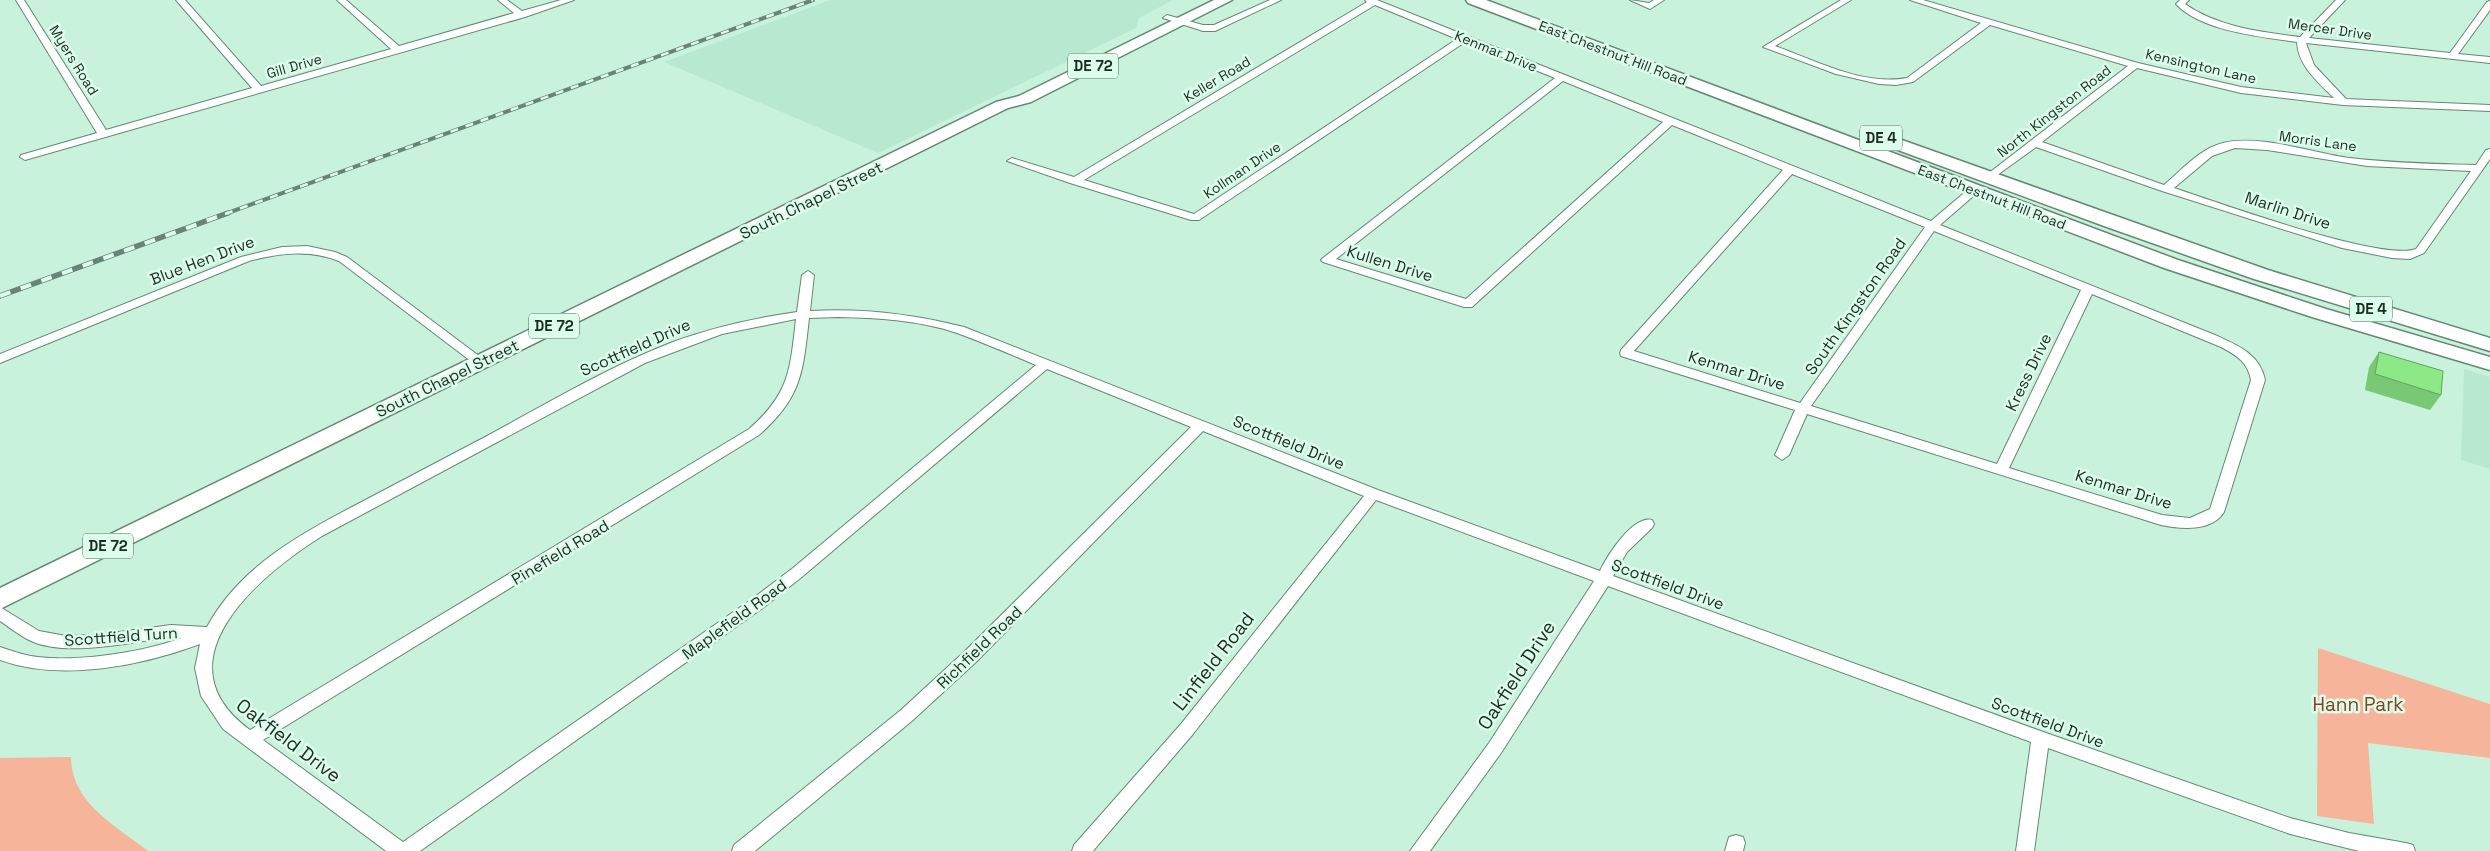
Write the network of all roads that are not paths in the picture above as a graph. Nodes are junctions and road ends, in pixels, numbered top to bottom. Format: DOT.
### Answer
graph roads {
  1 [pos="20,0"];
  2 [pos="180,0"];
  3 [pos="341,0"];
  4 [pos="502,0"];
  5 [pos="570,0"];
  6 [pos="1202,0"];
  7 [pos="1225,0"];
  8 [pos="1277,0"];
  9 [pos="1473,0"];
  10 [pos="1512,0"];
  11 [pos="1634,0"];
  12 [pos="1660,0"];
  13 [pos="1847,0"];
  14 [pos="1914,0"];
  15 [pos="2185,0"];
  16 [pos="2341,0"];
  17 [pos="1372,1"];
  18 [pos="2490,4"];
  19 [pos="522,15"];
  20 [pos="1174,20"];
  21 [pos="1988,22"];
  22 [pos="1464,38"];
  23 [pos="2301,40"];
  24 [pos="398,50"];
  25 [pos="2452,56"];
  26 [pos="2490,60"];
  27 [pos="2135,65"];
  28 [pos="1562,77"];
  29 [pos="259,90"];
  30 [pos="2343,102"];
  31 [pos="2490,108"];
  32 [pos="1670,121"];
  33 [pos="103,134"];
  34 [pos="2035,143"];
  35 [pos="2490,152"];
  36 [pos="25,157"];
  37 [pos="1012,161"];
  38 [pos="2480,168"];
  39 [pos="1790,169"];
  40 [pos="1074,180"];
  41 [pos="1982,184"];
  42 [pos="2166,189"];
  43 [pos="1932,226"];
  44 [pos="808,275"];
  45 [pos="2088,289"];
  46 [pos="804,314"];
  47 [pos="2490,345"];
  48 [pos="0,359"];
  49 [pos="481,362"];
  50 [pos="1046,364"];
  51 [pos="2490,364"];
  52 [pos="1803,408"];
  53 [pos="1200,426"];
  54 [pos="1782,455"];
  55 [pos="2000,470"];
  56 [pos="1373,494"];
  57 [pos="1647,524"];
  58 [pos="1604,579"];
  59 [pos="0,599"];
  60 [pos="0,613"];
  61 [pos="212,634"];
  62 [pos="0,652"];
  63 [pos="2040,738"];
  64 [pos="250,739"];
  65 [pos="403,851"];
  66 [pos="741,851"];
  67 [pos="1082,851"];
  68 [pos="1419,851"];
  69 [pos="2025,851"];
  70 [pos="2406,851"];
  1 -- 33 [label="street, Myers Road"];
  2 -- 29 [label="street"];
  3 -- 24 [label="street"];
  4 -- 19 [label="street"];
  5 -- 19 [label="street, Gill Drive"];
  6 -- 20 [label="main road, South Chapel Street / DE 72"];
  7 -- 20 [label="main road, South Chapel Street / DE 72"];
  8 -- 20 [label="street"];
  9 -- 41 [label="main road, East Chestnut Hill Road / DE 4"];
  10 -- 41 [label="main road, East Chestnut Hill Road / DE 4"];
  11 -- 12 [label="street"];
  13 -- 21 [label="street"];
  14 -- 21 [label="street, Kensington Lane"];
  15 -- 23 [label="street, Mercer Drive"];
  16 -- 23 [label="street"];
  17 -- 22 [label="street, Kenmar Drive"];
  17 -- 40 [label="street, Keller Road"];
  18 -- 25 [label="street"];
  19 -- 24 [label="street, Gill Drive"];
  20 -- 49 [label="main road, South Chapel Street / DE 72"];
  21 -- 27 [label="street, Kensington Lane"];
  22 -- 28 [label="street, Kenmar Drive"];
  22 -- 40 [label="street, Kollman Drive"];
  23 -- 25 [label="street, Mercer Drive"];
  23 -- 30 [label="street"];
  24 -- 29 [label="street, Gill Drive"];
  25 -- 26 [label="street, Mercer Drive"];
  27 -- 30 [label="street, Kensington Lane"];
  27 -- 34 [label="street, North Kingston Road"];
  28 -- 32 [label="street, Kenmar Drive"];
  28 -- 32 [label="street, Kullen Drive"];
  29 -- 33 [label="street, Gill Drive"];
  30 -- 31 [label="street, Kensington Lane"];
  32 -- 39 [label="street, Kenmar Drive"];
  33 -- 36 [label="street, Gill Drive"];
  34 -- 41 [label="street, North Kingston Road"];
  34 -- 42 [label="street, Marlin Drive"];
  35 -- 38 [label="street, Marlin Drive"];
  37 -- 40 [label="street, Kollman Drive"];
  38 -- 42 [label="street, Morris Lane"];
  38 -- 42 [label="street, Marlin Drive"];
  39 -- 43 [label="street, Kenmar Drive"];
  39 -- 52 [label="street, Kenmar Drive"];
  41 -- 43 [label="street, South Kingston Road"];
  41 -- 47 [label="main road, DE 4"];
  41 -- 51 [label="main road, East Chestnut Hill Road / DE 4"];
  43 -- 45 [label="street, Kenmar Drive"];
  43 -- 52 [label="street, South Kingston Road"];
  44 -- 46 [label="street, Pinefield Road"];
  45 -- 55 [label="street, Kress Drive"];
  45 -- 55 [label="street, Kenmar Drive"];
  46 -- 50 [label="street, Scottfield Drive"];
  46 -- 61 [label="street, Scottfield Drive"];
  46 -- 64 [label="street, Pinefield Road"];
  48 -- 49 [label="street, Blue Hen Drive"];
  49 -- 59 [label="main road, South Chapel Street / DE 72"];
  50 -- 53 [label="street, Scottfield Drive"];
  50 -- 65 [label="street, Maplefield Road"];
  52 -- 54 [label="street, South Kingston Road"];
  52 -- 55 [label="street, Kenmar Drive"];
  53 -- 56 [label="street, Scottfield Drive"];
  53 -- 66 [label="street, Richfield Road"];
  56 -- 58 [label="street, Scottfield Drive"];
  56 -- 67 [label="street, Linfield Road"];
  57 -- 58 [label="street, Oakfield Drive"];
  58 -- 63 [label="street, Scottfield Drive"];
  58 -- 68 [label="street, Oakfield Drive"];
  60 -- 61 [label="street, Scottfield Turn"];
  61 -- 62 [label="street, Scottfield Turn"];
  61 -- 64 [label="street, Oakfield Drive"];
  63 -- 69 [label="street"];
  63 -- 70 [label="street, Scottfield Drive"];
  64 -- 65 [label="street, Oakfield Drive"];
}
